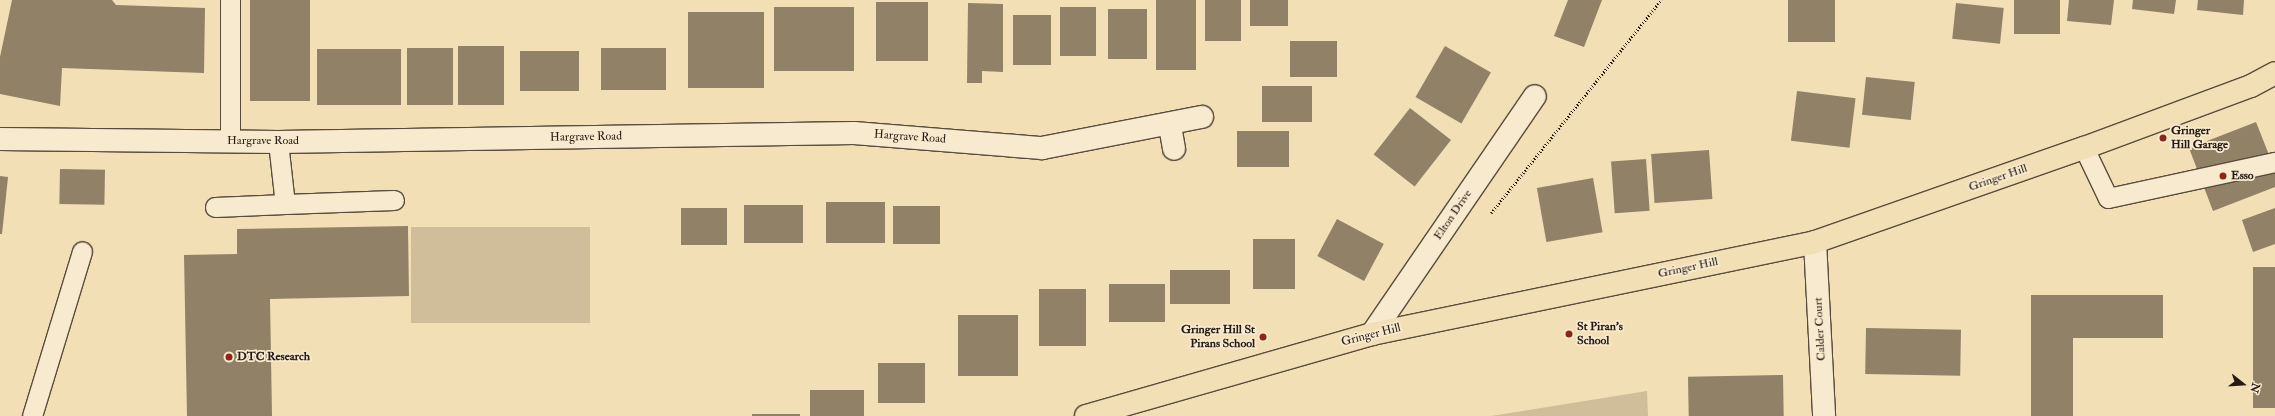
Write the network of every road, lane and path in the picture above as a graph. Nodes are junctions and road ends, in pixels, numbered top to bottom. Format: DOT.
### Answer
graph roads {
  1 [pos="230,0"];
  2 [pos="1661,0"];
  3 [pos="2275,73"];
  4 [pos="1535,96"];
  5 [pos="1202,118"];
  6 [pos="1170,126"];
  7 [pos="0,139"];
  8 [pos="230,141"];
  9 [pos="278,142"];
  10 [pos="2084,148"];
  11 [pos="1174,149"];
  12 [pos="2275,162"];
  13 [pos="394,200"];
  14 [pos="285,204"];
  15 [pos="215,207"];
  16 [pos="1489,216"];
  17 [pos="1815,242"];
  18 [pos="82,251"];
  19 [pos="1372,334"];
  20 [pos="1096,414"];
  21 [pos="32,416"];
  22 [pos="1824,416"];
  1 -- 8 [label="lane"];
  2 -- 16 [label="path"];
  3 -- 10 [label="main road, Gringer Hill"];
  4 -- 19 [label="street, Elton Drive"];
  5 -- 6 [label="street, Hargrave Road"];
  6 -- 9 [label="street, Hargrave Road"];
  6 -- 11 [label="street"];
  7 -- 8 [label="street, Hargrave Road"];
  8 -- 9 [label="street, Hargrave Road"];
  9 -- 14 [label="lane"];
  10 -- 12 [label="lane"];
  10 -- 17 [label="main road, Gringer Hill"];
  13 -- 14 [label="lane"];
  14 -- 15 [label="lane"];
  17 -- 19 [label="main road, Gringer Hill"];
  17 -- 22 [label="street, Calder Court"];
  18 -- 21 [label="lane"];
  19 -- 20 [label="main road, Gringer Hill"];
}
